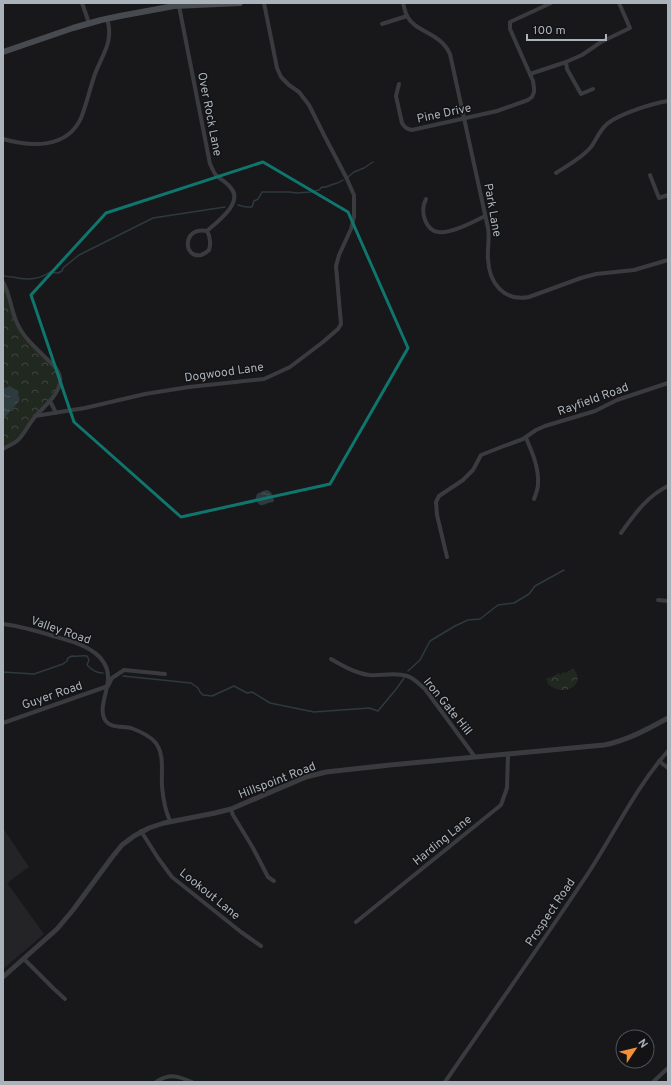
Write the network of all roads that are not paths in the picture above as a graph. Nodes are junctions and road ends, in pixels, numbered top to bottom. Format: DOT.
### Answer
graph roads {
  1 [pos="82,3"];
  2 [pos="240,3"];
  3 [pos="264,3"];
  4 [pos="403,3"];
  5 [pos="551,3"];
  6 [pos="619,3"];
  7 [pos="175,5"];
  8 [pos="407,16"];
  9 [pos="107,18"];
  10 [pos="90,24"];
  11 [pos="382,24"];
  12 [pos="3,52"];
  13 [pos="566,62"];
  14 [pos="530,74"];
  15 [pos="399,84"];
  16 [pos="593,89"];
  17 [pos="668,101"];
  18 [pos="464,119"];
  19 [pos="3,139"];
  20 [pos="556,173"];
  21 [pos="650,175"];
  22 [pos="668,195"];
  23 [pos="426,198"];
  24 [pos="485,216"];
  25 [pos="207,231"];
  26 [pos="668,260"];
  27 [pos="3,282"];
  28 [pos="668,383"];
  29 [pos="50,401"];
  30 [pos="56,413"];
  31 [pos="35,416"];
  32 [pos="526,438"];
  33 [pos="3,449"];
  34 [pos="668,486"];
  35 [pos="534,499"];
  36 [pos="621,533"];
  37 [pos="447,557"];
  38 [pos="658,600"];
  39 [pos="668,601"];
  40 [pos="3,624"];
  41 [pos="331,659"];
  42 [pos="165,674"];
  43 [pos="108,686"];
  44 [pos="668,718"];
  45 [pos="3,723"];
  46 [pos="668,751"];
  47 [pos="508,754"];
  48 [pos="475,757"];
  49 [pos="660,761"];
  50 [pos="668,768"];
  51 [pos="231,808"];
  52 [pos="170,821"];
  53 [pos="141,831"];
  54 [pos="274,880"];
  55 [pos="356,922"];
  56 [pos="261,946"];
  57 [pos="24,959"];
  58 [pos="3,977"];
  59 [pos="65,1000"];
  60 [pos="668,1068"];
  61 [pos="156,1082"];
  62 [pos="192,1082"];
  63 [pos="445,1082"];
  64 [pos="653,1082"];
  1 -- 10 [label="street"];
  2 -- 7 [label="main road"];
  3 -- 30 [label="street, Dogwood Lane"];
  4 -- 8 [label="street"];
  5 -- 14 [label="street"];
  6 -- 13 [label="street"];
  7 -- 9 [label="main road"];
  7 -- 25 [label="street, Over Rock Lane"];
  8 -- 11 [label="street"];
  8 -- 18 [label="street, Park Lane"];
  9 -- 10 [label="main road"];
  9 -- 19 [label="street"];
  10 -- 12 [label="main road"];
  13 -- 14 [label="street"];
  13 -- 16 [label="street"];
  14 -- 18 [label="street, Pine Drive"];
  15 -- 18 [label="street, Pine Drive"];
  17 -- 20 [label="street"];
  18 -- 24 [label="street, Park Lane"];
  21 -- 22 [label="street"];
  23 -- 24 [label="street"];
  24 -- 26 [label="street, Park Lane"];
  25 -- 25 [label="street, Over Rock Lane"];
  27 -- 29 [label="street"];
  28 -- 32 [label="street, Rayfield Road"];
  29 -- 30 [label="street"];
  29 -- 31 [label="street"];
  30 -- 31 [label="street, Dogwood Lane"];
  31 -- 33 [label="street"];
  32 -- 35 [label="street"];
  32 -- 37 [label="street, Rayfield Road"];
  34 -- 36 [label="street"];
  38 -- 39 [label="street"];
  40 -- 43 [label="street, Valley Road"];
  41 -- 48 [label="street, Iron Gate Hill"];
  42 -- 43 [label="street"];
  43 -- 45 [label="street, Guyer Road"];
  43 -- 52 [label="street, Valley Road"];
  44 -- 47 [label="street, Hillspoint Road"];
  46 -- 49 [label="street, Prospect Road"];
  47 -- 48 [label="street, Hillspoint Road"];
  47 -- 55 [label="street, Harding Lane"];
  48 -- 51 [label="street, Hillspoint Road"];
  49 -- 50 [label="street"];
  49 -- 63 [label="street, Prospect Road"];
  51 -- 52 [label="street, Hillspoint Road"];
  51 -- 54 [label="street"];
  52 -- 53 [label="street, Hillspoint Road"];
  53 -- 56 [label="street, Lookout Lane"];
  53 -- 57 [label="street, Hillspoint Road"];
  57 -- 58 [label="street, Hillspoint Road"];
  57 -- 59 [label="street"];
  60 -- 64 [label="street"];
  61 -- 62 [label="street"];
}
